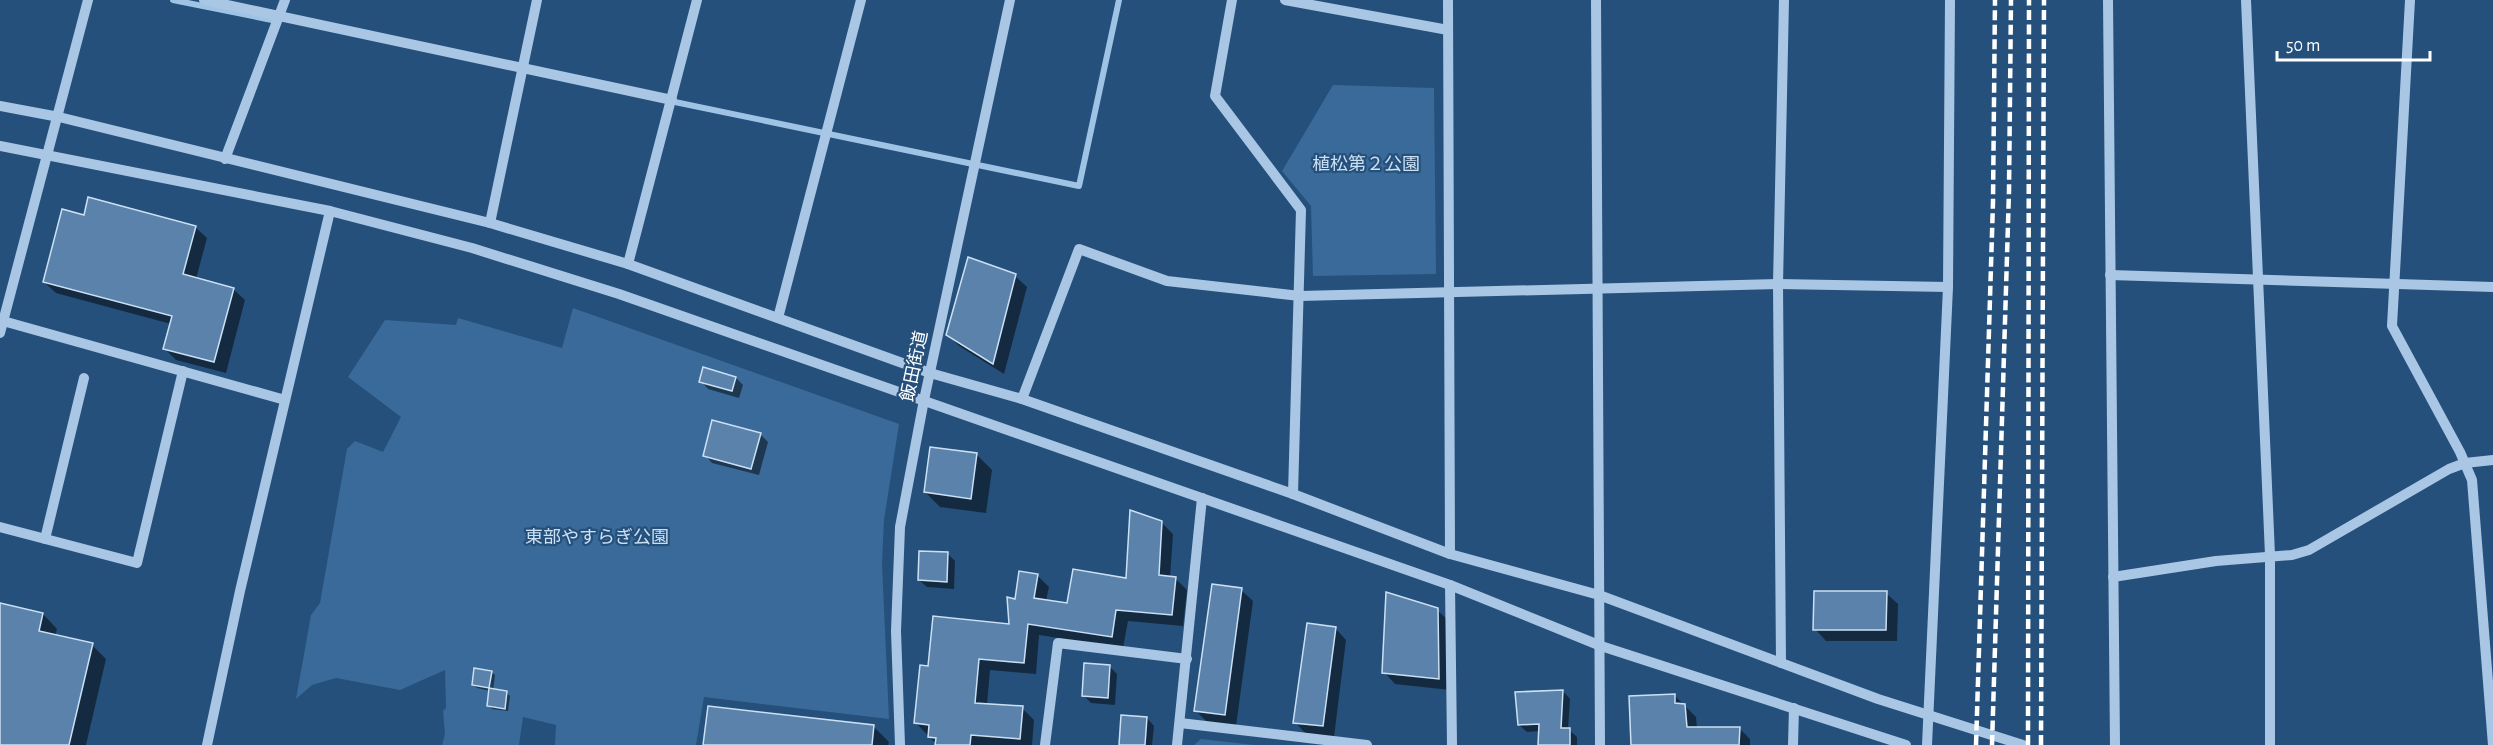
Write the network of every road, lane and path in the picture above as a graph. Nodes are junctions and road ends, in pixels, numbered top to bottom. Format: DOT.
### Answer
graph roads {
  1 [pos="88,0"];
  2 [pos="204,0"];
  3 [pos="285,0"];
  4 [pos="537,0"];
  5 [pos="697,0"];
  6 [pos="861,0"];
  7 [pos="1010,0"];
  8 [pos="1232,0"];
  9 [pos="1285,0"];
  10 [pos="1448,0"];
  11 [pos="1596,0"];
  12 [pos="1784,0"];
  13 [pos="1950,0"];
  14 [pos="2108,0"];
  15 [pos="2246,0"];
  16 [pos="2410,0"];
  17 [pos="279,15"];
  18 [pos="1448,30"];
  19 [pos="524,66"];
  20 [pos="672,100"];
  21 [pos="0,106"];
  22 [pos="59,117"];
  23 [pos="0,146"];
  24 [pos="47,156"];
  25 [pos="225,159"];
  26 [pos="330,212"];
  27 [pos="490,223"];
  28 [pos="628,264"];
  29 [pos="2110,275"];
  30 [pos="2260,279"];
  31 [pos="2394,283"];
  32 [pos="1778,284"];
  33 [pos="1598,287"];
  34 [pos="1948,287"];
  35 [pos="2493,287"];
  36 [pos="1449,293"];
  37 [pos="1300,296"];
  38 [pos="778,318"];
  39 [pos="2,327"];
  40 [pos="183,371"];
  41 [pos="930,373"];
  42 [pos="84,378"];
  43 [pos="1022,399"];
  44 [pos="285,400"];
  45 [pos="924,400"];
  46 [pos="2493,460"];
  47 [pos="2465,464"];
  48 [pos="1293,494"];
  49 [pos="1202,498"];
  50 [pos="0,527"];
  51 [pos="45,539"];
  52 [pos="1450,554"];
  53 [pos="2270,555"];
  54 [pos="2113,577"];
  55 [pos="1449,585"];
  56 [pos="1599,595"];
  57 [pos="1601,646"];
  58 [pos="1187,659"];
  59 [pos="1781,663"];
  60 [pos="1794,708"];
  61 [pos="1929,715"];
  62 [pos="1180,723"];
  63 [pos="207,745"];
  64 [pos="900,745"];
  65 [pos="1045,745"];
  66 [pos="1178,745"];
  67 [pos="1367,745"];
  68 [pos="1452,745"];
  69 [pos="1600,745"];
  70 [pos="1793,745"];
  71 [pos="1906,745"];
  72 [pos="1927,745"];
  73 [pos="2023,745"];
  74 [pos="2115,745"];
  75 [pos="2270,745"];
  76 [pos="2493,745"];
  1 -- 22 [label="street"];
  2 -- 17 [label="street"];
  3 -- 17 [label="street"];
  4 -- 19 [label="street"];
  5 -- 20 [label="street"];
  6 -- 38 [label="street"];
  7 -- 41 [label="street, 飯田街道"];
  8 -- 37 [label="street"];
  9 -- 18 [label="street"];
  10 -- 18 [label="street"];
  11 -- 33 [label="street"];
  12 -- 32 [label="street"];
  13 -- 34 [label="street"];
  14 -- 29 [label="street"];
  15 -- 30 [label="street"];
  16 -- 31 [label="street"];
  17 -- 19 [label="street"];
  17 -- 25 [label="street"];
  18 -- 36 [label="street"];
  19 -- 20 [label="street"];
  19 -- 27 [label="street"];
  20 -- 28 [label="street"];
  21 -- 22 [label="street"];
  22 -- 24 [label="street"];
  22 -- 25 [label="street"];
  23 -- 24 [label="street"];
  24 -- 26 [label="street"];
  24 -- 39 [label="street"];
  25 -- 27 [label="street"];
  26 -- 44 [label="street"];
  26 -- 45 [label="street"];
  27 -- 28 [label="street"];
  28 -- 38 [label="street"];
  29 -- 30 [label="street"];
  29 -- 54 [label="street"];
  30 -- 31 [label="street"];
  30 -- 53 [label="street"];
  31 -- 35 [label="street"];
  31 -- 47 [label="street"];
  32 -- 33 [label="street"];
  32 -- 34 [label="street"];
  32 -- 59 [label="street"];
  33 -- 36 [label="street"];
  33 -- 56 [label="street"];
  34 -- 61 [label="street"];
  36 -- 37 [label="street"];
  36 -- 52 [label="street"];
  37 -- 43 [label="street"];
  37 -- 48 [label="street"];
  38 -- 41 [label="street"];
  39 -- 40 [label="street"];
  40 -- 44 [label="street"];
  40 -- 51 [label="street"];
  41 -- 43 [label="street"];
  41 -- 45 [label="street, 飯田街道"];
  42 -- 51 [label="street"];
  43 -- 48 [label="street"];
  44 -- 63 [label="street"];
  45 -- 49 [label="street"];
  45 -- 64 [label="street, 飯田街道"];
  46 -- 47 [label="street"];
  47 -- 53 [label="street"];
  47 -- 76 [label="street"];
  48 -- 52 [label="street"];
  49 -- 55 [label="street"];
  49 -- 58 [label="street"];
  50 -- 51 [label="street"];
  52 -- 56 [label="street"];
  53 -- 54 [label="street"];
  53 -- 75 [label="street"];
  54 -- 74 [label="street"];
  55 -- 57 [label="street"];
  55 -- 68 [label="street"];
  56 -- 57 [label="street"];
  56 -- 59 [label="street"];
  57 -- 60 [label="street"];
  57 -- 69 [label="street"];
  58 -- 62 [label="street"];
  58 -- 65 [label="street"];
  59 -- 61 [label="street"];
  60 -- 70 [label="street"];
  60 -- 71 [label="street"];
  61 -- 72 [label="street"];
  61 -- 73 [label="street"];
  62 -- 66 [label="street"];
  62 -- 67 [label="street"];
}
